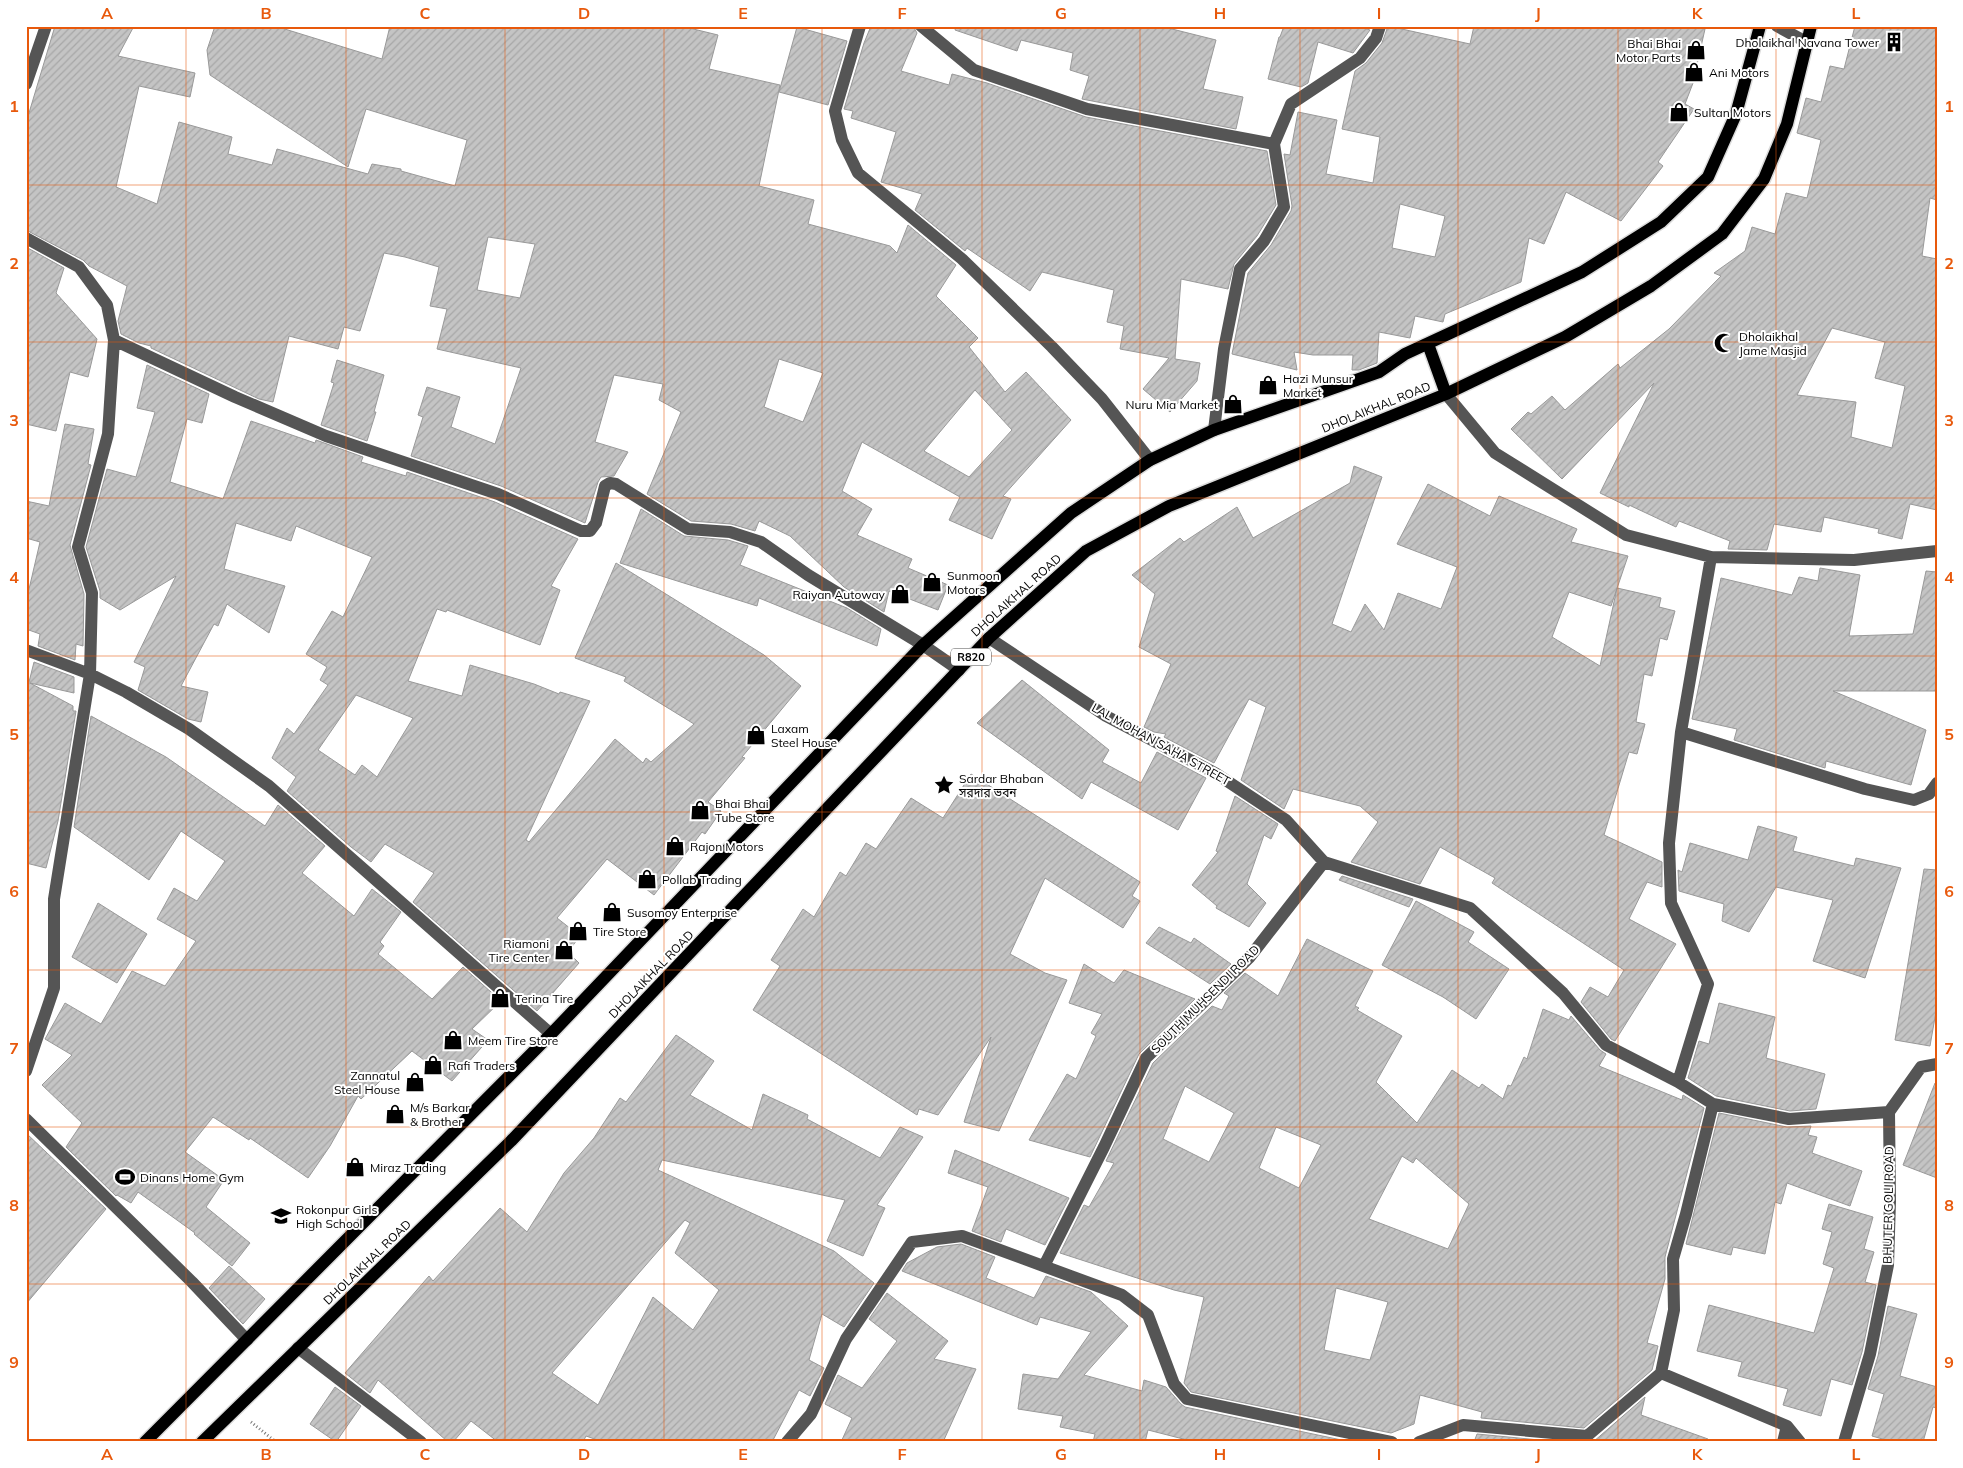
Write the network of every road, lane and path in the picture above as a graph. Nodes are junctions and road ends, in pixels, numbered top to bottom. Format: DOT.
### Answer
graph roads {
  1 [pos="46,26"];
  2 [pos="860,26"];
  3 [pos="921,26"];
  4 [pos="1380,26"];
  5 [pos="1760,26"];
  6 [pos="1777,26"];
  7 [pos="1811,26"];
  8 [pos="1808,43"];
  9 [pos="26,84"];
  10 [pos="1274,144"];
  11 [pos="26,238"];
  12 [pos="114,340"];
  13 [pos="1428,344"];
  14 [pos="1446,394"];
  15 [pos="1214,430"];
  16 [pos="1150,460"];
  17 [pos="1937,551"];
  18 [pos="1711,556"];
  19 [pos="988,638"];
  20 [pos="923,645"];
  21 [pos="26,650"];
  22 [pos="959,670"];
  23 [pos="90,674"];
  24 [pos="1681,732"];
  25 [pos="1937,783"];
  26 [pos="1324,862"];
  27 [pos="551,1034"];
  28 [pos="1937,1064"];
  29 [pos="26,1071"];
  30 [pos="1678,1082"];
  31 [pos="1713,1104"];
  32 [pos="1889,1112"];
  33 [pos="26,1119"];
  34 [pos="1044,1266"];
  35 [pos="247,1340"];
  36 [pos="298,1348"];
  37 [pos="1661,1373"];
  38 [pos="236,1409"];
  39 [pos="1787,1426"];
  40 [pos="151,1440"];
  41 [pos="202,1442"];
  42 [pos="276,1442"];
  43 [pos="421,1442"];
  44 [pos="786,1442"];
  45 [pos="1392,1442"];
  46 [pos="1419,1442"];
  47 [pos="1783,1442"];
  48 [pos="1800,1442"];
  49 [pos="1844,1442"];
  1 -- 9 [label="street"];
  2 -- 16 [label="street"];
  3 -- 10 [label="street"];
  4 -- 10 [label="street"];
  5 -- 13 [label="main road, DHOLAIKHAL ROAD"];
  6 -- 8 [label="street"];
  7 -- 8 [label="main road, DHOLAIKHAL ROAD / R820"];
  8 -- 14 [label="main road, DHOLAIKHAL ROAD / R820"];
  10 -- 15 [label="street"];
  11 -- 12 [label="street"];
  12 -- 20 [label="street"];
  12 -- 23 [label="street"];
  13 -- 14 [label="main road"];
  13 -- 15 [label="main road, DHOLAIKHAL ROAD"];
  14 -- 18 [label="street"];
  14 -- 19 [label="main road, DHOLAIKHAL ROAD / R820"];
  15 -- 16 [label="main road, DHOLAIKHAL ROAD"];
  16 -- 20 [label="main road, DHOLAIKHAL ROAD"];
  17 -- 18 [label="street"];
  18 -- 24 [label="street"];
  19 -- 22 [label="main road, DHOLAIKHAL ROAD / R820"];
  19 -- 26 [label="street, LAL MOHAN SAHA STREET"];
  20 -- 22 [label="street"];
  20 -- 27 [label="main road, DHOLAIKHAL ROAD"];
  21 -- 23 [label="street"];
  22 -- 36 [label="main road, DHOLAIKHAL ROAD / R820"];
  23 -- 27 [label="street"];
  23 -- 29 [label="street"];
  24 -- 25 [label="street"];
  24 -- 30 [label="street"];
  26 -- 30 [label="street"];
  26 -- 34 [label="street, SOUTH MUHSENDI ROAD"];
  27 -- 35 [label="main road, DHOLAIKHAL ROAD"];
  28 -- 32 [label="street"];
  30 -- 31 [label="street"];
  31 -- 32 [label="street"];
  31 -- 37 [label="street"];
  32 -- 49 [label="street, BHUTER GOLI ROAD"];
  33 -- 35 [label="street"];
  34 -- 44 [label="street"];
  34 -- 45 [label="street"];
  35 -- 40 [label="main road, DHOLAIKHAL ROAD"];
  36 -- 38 [label="main road, DHOLAIKHAL ROAD / R820"];
  36 -- 43 [label="street"];
  37 -- 39 [label="street"];
  37 -- 46 [label="street"];
  38 -- 41 [label="main road, DHOLAIKHAL ROAD / R820"];
  38 -- 42 [label="path"];
  39 -- 47 [label="street"];
  39 -- 48 [label="street"];
}
